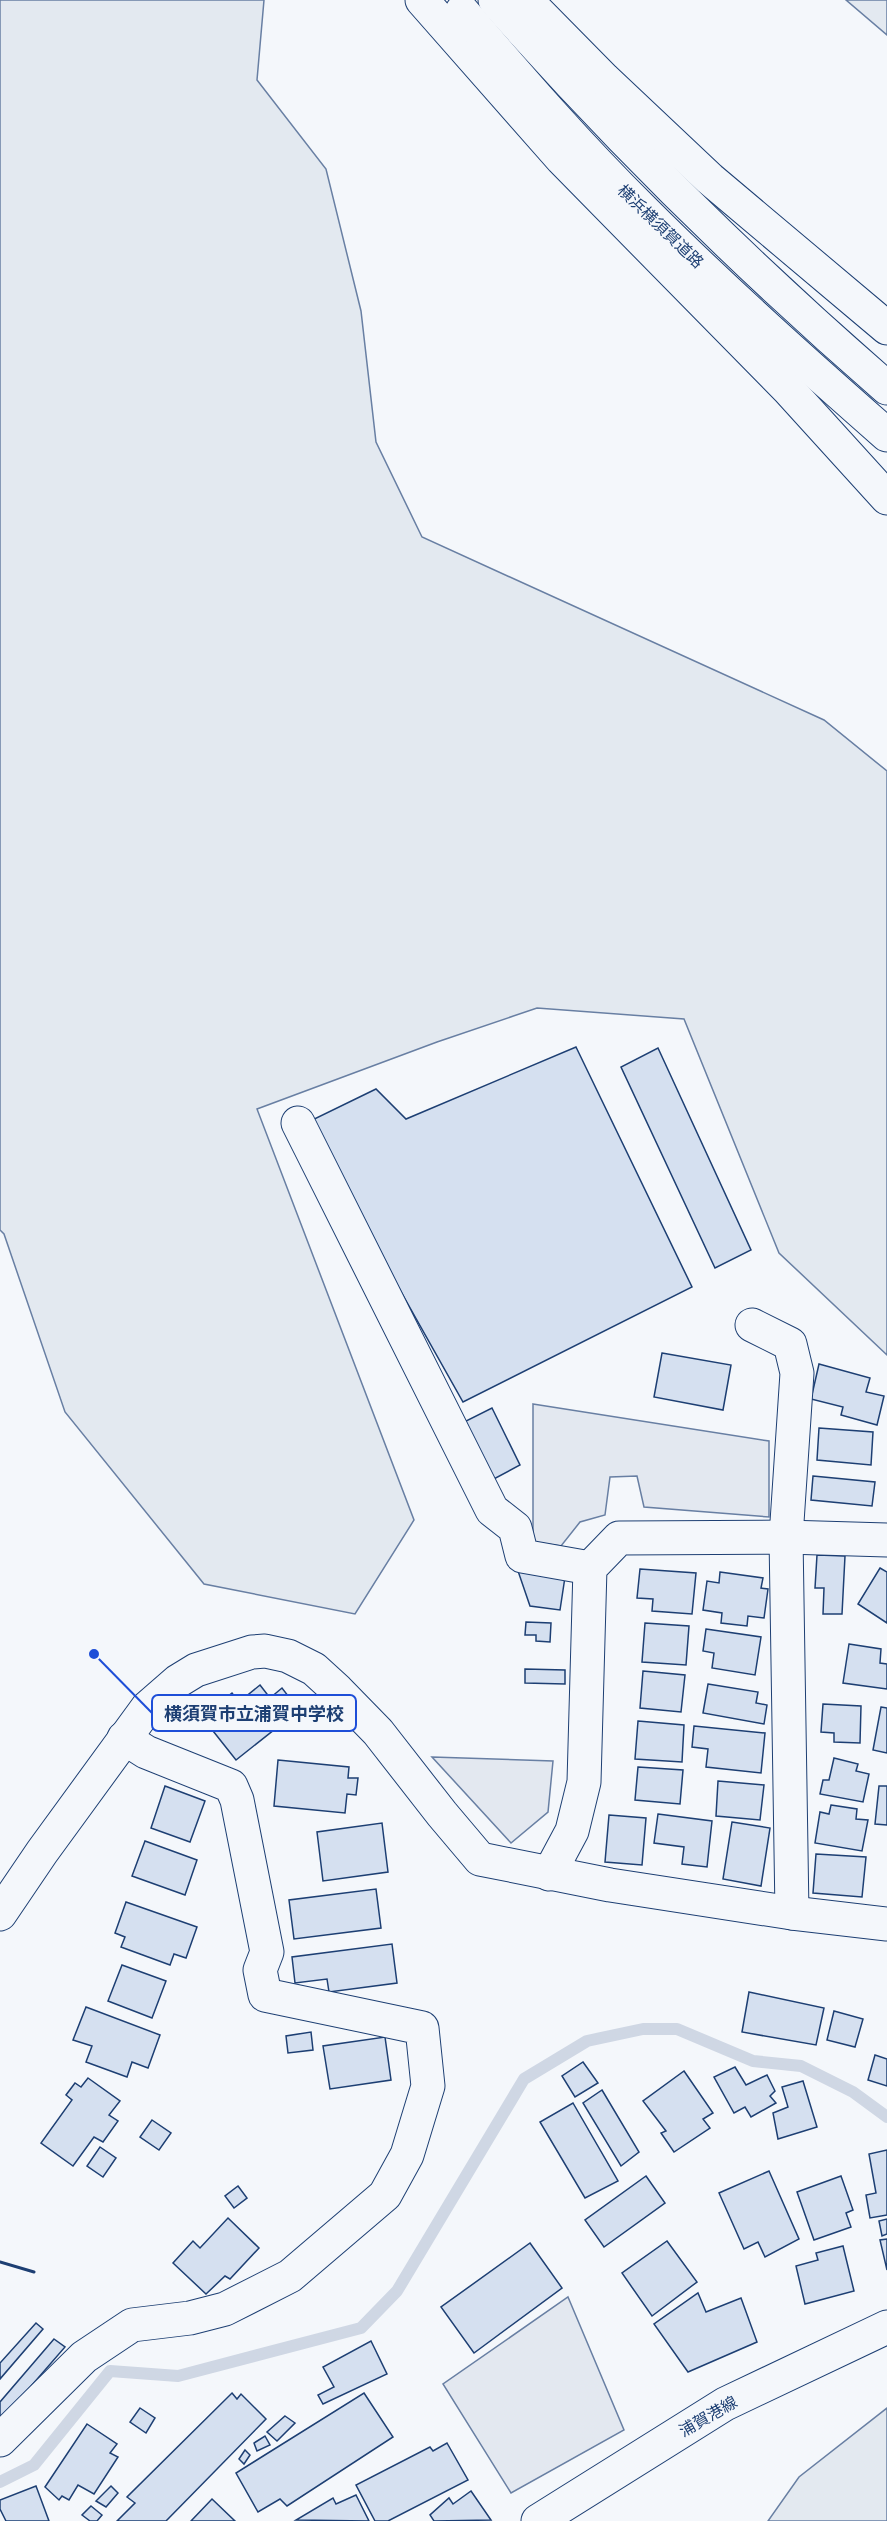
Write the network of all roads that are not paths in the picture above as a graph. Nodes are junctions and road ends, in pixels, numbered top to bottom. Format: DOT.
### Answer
graph roads {
  1 [pos="422,0"];
  2 [pos="452,0"];
  3 [pos="495,0"];
  4 [pos="526,0"];
  5 [pos="887,328"];
  6 [pos="887,388"];
  7 [pos="887,435"];
  8 [pos="887,498"];
  9 [pos="298,1123"];
  10 [pos="752,1325"];
  11 [pos="786,1537"];
  12 [pos="887,1540"];
  13 [pos="590,1568"];
  14 [pos="124,1738"];
  15 [pos="549,1874"];
  16 [pos="792,1913"];
  17 [pos="0,1914"];
  18 [pos="887,1924"];
  19 [pos="887,2326"];
  20 [pos="0,2440"];
  21 [pos="538,2521"];
  1 -- 8 [label="main road"];
  2 -- 7 [label="main road, 横浜横須賀道路"];
  3 -- 6 [label="main road"];
  4 -- 5 [label="main road"];
  9 -- 13 [label="main road"];
  10 -- 11 [label="main road"];
  11 -- 12 [label="main road"];
  11 -- 13 [label="main road"];
  11 -- 16 [label="main road"];
  13 -- 15 [label="main road"];
  14 -- 15 [label="main road"];
  14 -- 17 [label="main road"];
  14 -- 20 [label="main road"];
  15 -- 16 [label="main road"];
  16 -- 18 [label="main road"];
  19 -- 21 [label="main road, 浦賀港線"];
}
